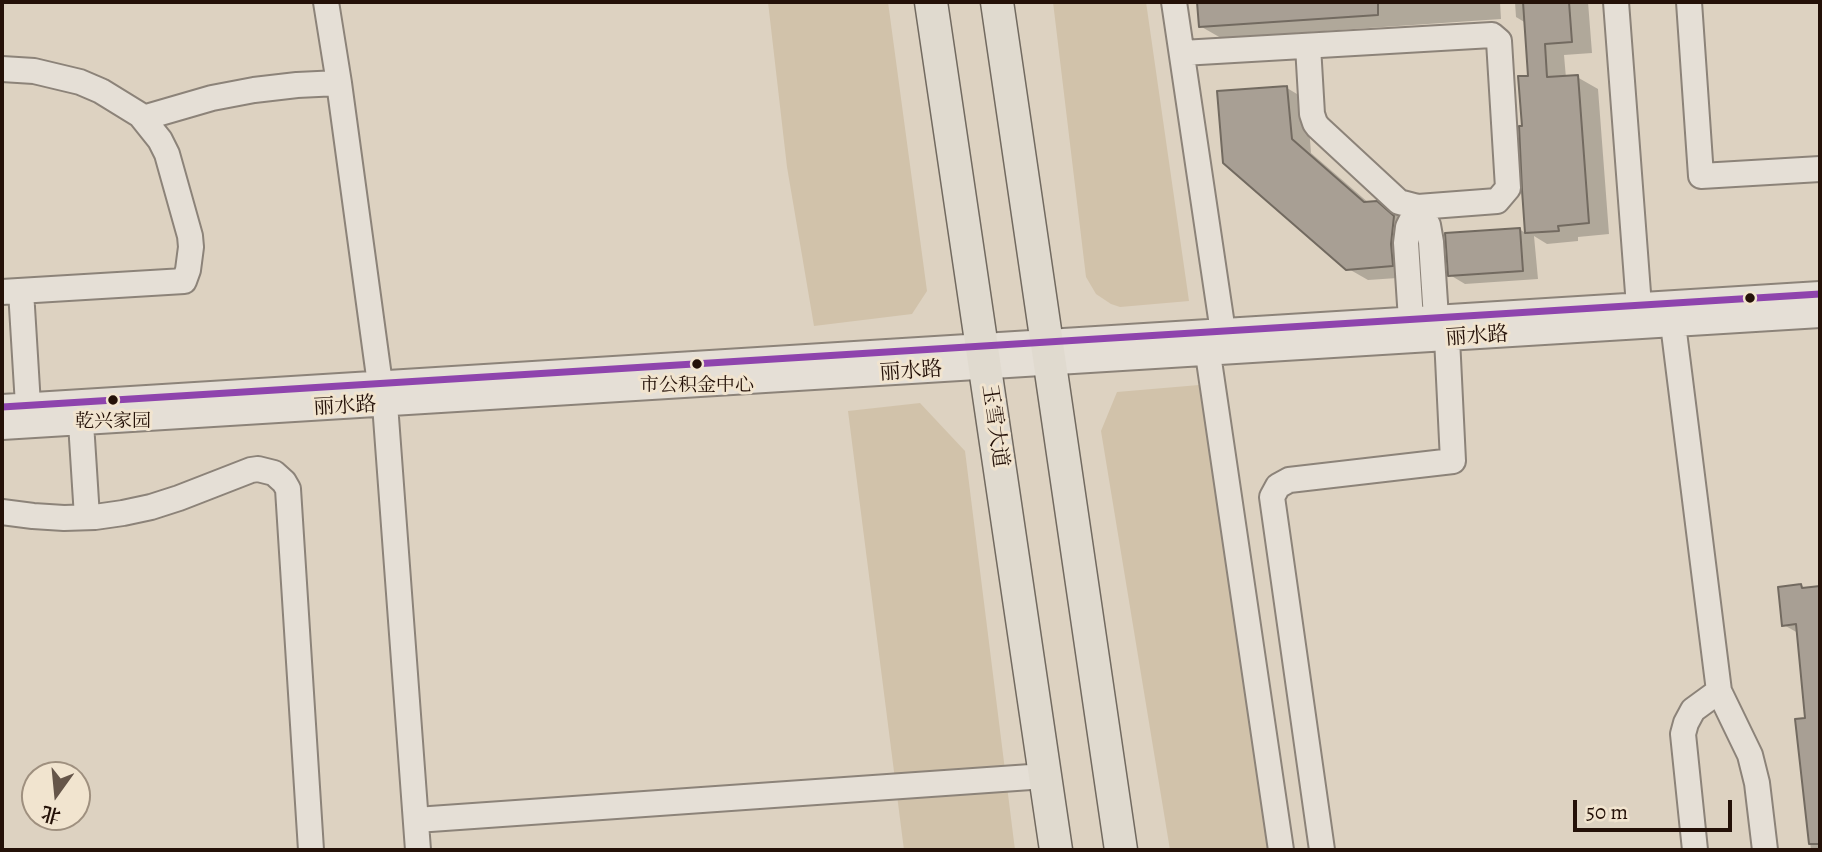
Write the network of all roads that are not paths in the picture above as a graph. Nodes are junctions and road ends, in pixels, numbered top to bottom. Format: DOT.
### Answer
graph roads {
  1 [pos="327,2"];
  2 [pos="931,2"];
  3 [pos="997,2"];
  4 [pos="1174,2"];
  5 [pos="1616,2"];
  6 [pos="1689,2"];
  7 [pos="1308,46"];
  8 [pos="1182,53"];
  9 [pos="2,69"];
  10 [pos="340,83"];
  11 [pos="143,118"];
  12 [pos="1820,169"];
  13 [pos="1418,207"];
  14 [pos="11,292"];
  15 [pos="1820,294"];
  16 [pos="1639,306"];
  17 [pos="1820,315"];
  18 [pos="1411,320"];
  19 [pos="1673,324"];
  20 [pos="1442,328"];
  21 [pos="1223,332"];
  22 [pos="1048,353"];
  23 [pos="1208,354"];
  24 [pos="984,357"];
  25 [pos="382,394"];
  26 [pos="28,405"];
  27 [pos="2,407"];
  28 [pos="81,422"];
  29 [pos="2,427"];
  30 [pos="2,512"];
  31 [pos="87,517"];
  32 [pos="1719,691"];
  33 [pos="1045,776"];
  34 [pos="416,820"];
  35 [pos="307,850"];
  36 [pos="418,850"];
  37 [pos="1056,850"];
  38 [pos="1121,850"];
  39 [pos="1281,850"];
  40 [pos="1322,850"];
  41 [pos="1695,850"];
  42 [pos="1765,850"];
  1 -- 10 [label="street"];
  2 -- 24 [label="main road, 玉雪大道"];
  3 -- 22 [label="main road"];
  4 -- 8 [label="street"];
  5 -- 16 [label="street"];
  6 -- 12 [label="street"];
  7 -- 8 [label="street"];
  7 -- 13 [label="street"];
  7 -- 13 [label="street"];
  8 -- 21 [label="street"];
  9 -- 11 [label="street"];
  10 -- 11 [label="street"];
  10 -- 25 [label="street"];
  11 -- 14 [label="street"];
  13 -- 18 [label="street"];
  13 -- 20 [label="street"];
  14 -- 26 [label="street"];
  15 -- 16 [label="street, 丽水路"];
  16 -- 20 [label="street, 丽水路"];
  17 -- 19 [label="street, 丽水路"];
  18 -- 20 [label="street, 丽水路"];
  18 -- 21 [label="street, 丽水路"];
  19 -- 20 [label="street, 丽水路"];
  19 -- 32 [label="street"];
  20 -- 23 [label="street, 丽水路"];
  20 -- 40 [label="street"];
  21 -- 22 [label="street, 丽水路"];
  22 -- 23 [label="street, 丽水路"];
  22 -- 24 [label="street, 丽水路"];
  22 -- 38 [label="main road"];
  23 -- 39 [label="street"];
  24 -- 25 [label="street, 丽水路"];
  24 -- 33 [label="main road, 玉雪大道"];
  25 -- 26 [label="street, 丽水路"];
  25 -- 28 [label="street, 丽水路"];
  25 -- 34 [label="street"];
  26 -- 27 [label="street, 丽水路"];
  28 -- 29 [label="street, 丽水路"];
  28 -- 31 [label="street"];
  30 -- 31 [label="street"];
  31 -- 35 [label="street"];
  32 -- 41 [label="street"];
  32 -- 42 [label="street"];
  33 -- 34 [label="street"];
  33 -- 37 [label="main road, 玉雪大道"];
  34 -- 36 [label="street"];
}
